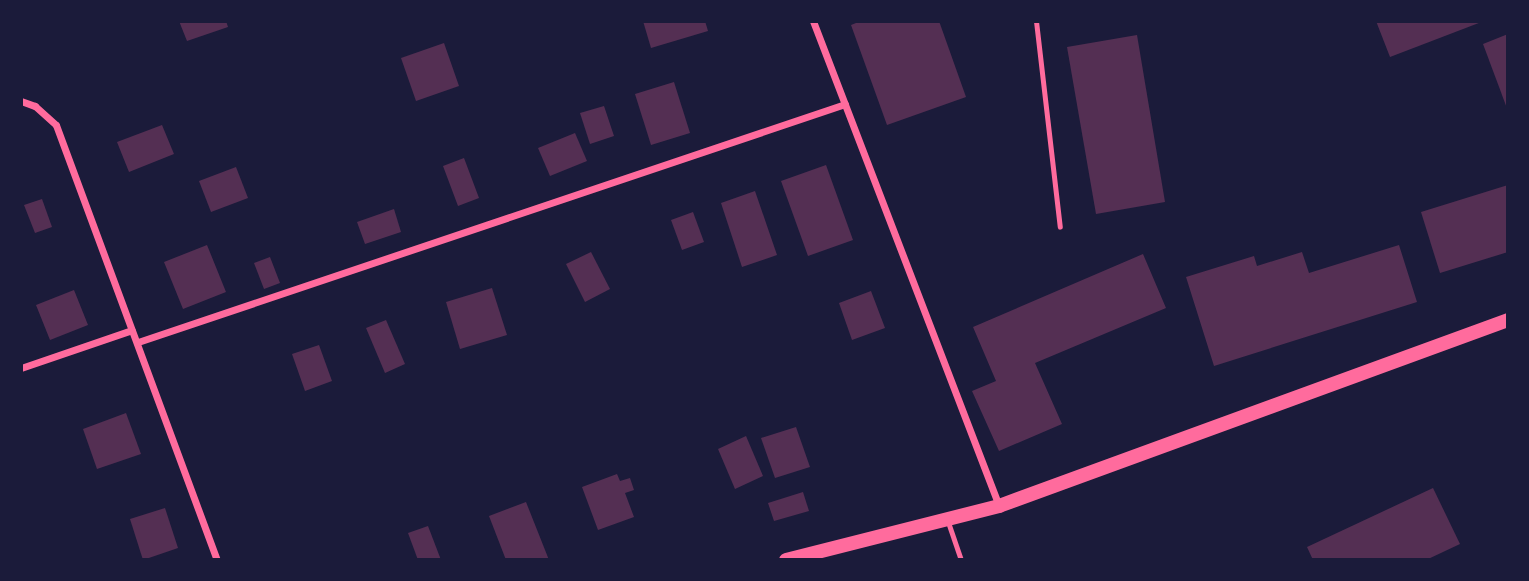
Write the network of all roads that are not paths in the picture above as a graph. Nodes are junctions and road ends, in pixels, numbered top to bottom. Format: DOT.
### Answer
graph roads {
  1 [pos="813,21"];
  2 [pos="1036,21"];
  3 [pos="21,101"];
  4 [pos="845,104"];
  5 [pos="1060,227"];
  6 [pos="1508,320"];
  7 [pos="132,330"];
  8 [pos="138,342"];
  9 [pos="21,368"];
  10 [pos="999,506"];
  11 [pos="947,519"];
  12 [pos="217,560"];
  13 [pos="786,560"];
  14 [pos="961,560"];
  1 -- 4 [label="street"];
  2 -- 5 [label="lane"];
  3 -- 7 [label="street"];
  4 -- 8 [label="street"];
  4 -- 10 [label="street"];
  6 -- 10 [label="main road"];
  7 -- 8 [label="street"];
  7 -- 9 [label="street"];
  8 -- 12 [label="street"];
  10 -- 11 [label="main road"];
  11 -- 13 [label="main road"];
  11 -- 14 [label="lane"];
}
